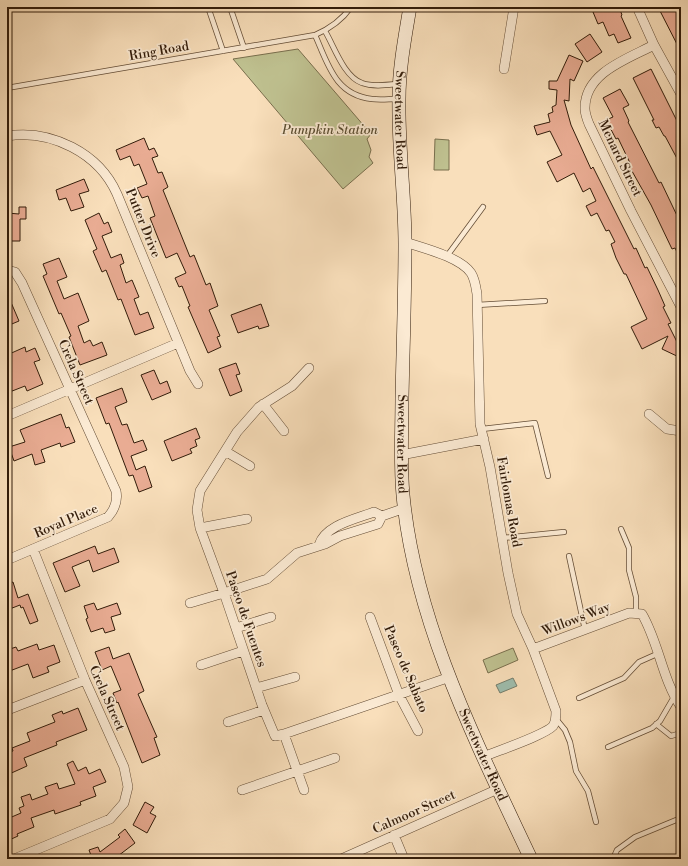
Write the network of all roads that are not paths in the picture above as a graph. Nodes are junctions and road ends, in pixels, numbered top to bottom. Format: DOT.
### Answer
graph roads {
  1 [pos="208,7"];
  2 [pos="230,7"];
  3 [pos="351,7"];
  4 [pos="410,7"];
  5 [pos="514,7"];
  6 [pos="637,7"];
  7 [pos="325,31"];
  8 [pos="315,35"];
  9 [pos="654,45"];
  10 [pos="244,48"];
  11 [pos="223,51"];
  12 [pos="504,69"];
  13 [pos="399,84"];
  14 [pos="7,88"];
  15 [pos="681,94"];
  16 [pos="399,99"];
  17 [pos="7,136"];
  18 [pos="483,207"];
  19 [pos="405,242"];
  20 [pos="447,256"];
  21 [pos="7,270"];
  22 [pos="545,301"];
  23 [pos="477,305"];
  24 [pos="681,307"];
  25 [pos="178,343"];
  26 [pos="309,368"];
  27 [pos="198,384"];
  28 [pos="70,390"];
  29 [pos="263,404"];
  30 [pos="649,414"];
  31 [pos="7,416"];
  32 [pos="482,429"];
  33 [pos="284,431"];
  34 [pos="681,431"];
  35 [pos="484,439"];
  36 [pos="225,451"];
  37 [pos="401,454"];
  38 [pos="250,466"];
  39 [pos="548,476"];
  40 [pos="116,491"];
  41 [pos="405,508"];
  42 [pos="247,519"];
  43 [pos="200,528"];
  44 [pos="621,529"];
  45 [pos="564,532"];
  46 [pos="502,538"];
  47 [pos="33,549"];
  48 [pos="569,556"];
  49 [pos="7,560"];
  50 [pos="224,593"];
  51 [pos="190,603"];
  52 [pos="632,613"];
  53 [pos="271,617"];
  54 [pos="370,617"];
  55 [pos="236,628"];
  56 [pos="585,630"];
  57 [pos="533,649"];
  58 [pos="243,651"];
  59 [pos="657,654"];
  60 [pos="201,665"];
  61 [pos="295,676"];
  62 [pos="450,677"];
  63 [pos="85,680"];
  64 [pos="256,688"];
  65 [pos="400,695"];
  66 [pos="674,697"];
  67 [pos="579,698"];
  68 [pos="681,707"];
  69 [pos="10,709"];
  70 [pos="264,710"];
  71 [pos="556,719"];
  72 [pos="228,722"];
  73 [pos="656,724"];
  74 [pos="418,731"];
  75 [pos="681,733"];
  76 [pos="284,734"];
  77 [pos="608,747"];
  78 [pos="483,757"];
  79 [pos="334,758"];
  80 [pos="297,771"];
  81 [pos="498,789"];
  82 [pos="242,790"];
  83 [pos="304,790"];
  84 [pos="681,818"];
  85 [pos="596,822"];
  86 [pos="394,836"];
  87 [pos="14,859"];
  88 [pos="341,859"];
  89 [pos="404,859"];
  90 [pos="531,859"];
  91 [pos="613,859"];
  1 -- 11 [label="lane"];
  2 -- 10 [label="lane"];
  3 -- 7 [label="lane, Ring Road"];
  4 -- 13 [label="main road, Sweetwater Road"];
  5 -- 12 [label="street"];
  6 -- 9 [label="street"];
  7 -- 8 [label="lane, Ring Road"];
  7 -- 13 [label="lane"];
  8 -- 10 [label="lane, Ring Road"];
  8 -- 16 [label="lane"];
  9 -- 15 [label="street"];
  9 -- 24 [label="street, Menard Street"];
  10 -- 11 [label="lane, Ring Road"];
  11 -- 14 [label="lane, Ring Road"];
  13 -- 16 [label="main road, Sweetwater Road"];
  16 -- 19 [label="main road, Sweetwater Road"];
  17 -- 25 [label="street, Putter Drive"];
  18 -- 20 [label="lane"];
  19 -- 20 [label="street, Fairlomas Road"];
  19 -- 37 [label="main road, Sweetwater Road"];
  20 -- 23 [label="street, Fairlomas Road"];
  21 -- 28 [label="street, Crela Street"];
  22 -- 23 [label="lane"];
  23 -- 32 [label="street, Fairlomas Road"];
  25 -- 27 [label="street, Putter Drive"];
  25 -- 28 [label="street"];
  26 -- 29 [label="street, Paseo de Fuentes"];
  28 -- 31 [label="street"];
  28 -- 40 [label="street, Crela Street"];
  29 -- 33 [label="street"];
  29 -- 36 [label="street, Paseo de Fuentes"];
  30 -- 34 [label="street"];
  32 -- 35 [label="street, Fairlomas Road"];
  32 -- 39 [label="lane"];
  35 -- 37 [label="street"];
  35 -- 46 [label="street, Fairlomas Road"];
  36 -- 38 [label="street"];
  36 -- 43 [label="street, Paseo de Fuentes"];
  37 -- 41 [label="main road, Sweetwater Road"];
  40 -- 47 [label="street, Royal Place"];
  41 -- 50 [label="street"];
  41 -- 62 [label="main road, Sweetwater Road"];
  42 -- 43 [label="street"];
  43 -- 50 [label="street, Paseo de Fuentes"];
  44 -- 52 [label="lane"];
  45 -- 46 [label="lane"];
  46 -- 57 [label="street, Fairlomas Road"];
  47 -- 49 [label="street, Royal Place"];
  47 -- 63 [label="street, Crela Street"];
  48 -- 56 [label="lane"];
  50 -- 51 [label="street"];
  50 -- 55 [label="street, Paseo de Fuentes"];
  52 -- 56 [label="street, Willows Way"];
  52 -- 59 [label="street"];
  53 -- 55 [label="street"];
  54 -- 65 [label="street, Paseo de Sabato"];
  55 -- 58 [label="street, Paseo de Fuentes"];
  56 -- 57 [label="street, Willows Way"];
  57 -- 71 [label="street, Fairlomas Road"];
  58 -- 60 [label="street"];
  58 -- 64 [label="street, Paseo de Fuentes"];
  59 -- 66 [label="street"];
  59 -- 67 [label="lane"];
  61 -- 64 [label="street"];
  62 -- 65 [label="street"];
  62 -- 78 [label="main road, Sweetwater Road"];
  63 -- 69 [label="street"];
  63 -- 87 [label="street, Crela Street"];
  64 -- 70 [label="street, Paseo de Fuentes"];
  65 -- 74 [label="street, Paseo de Sabato"];
  65 -- 76 [label="street"];
  66 -- 68 [label="street"];
  66 -- 73 [label="lane"];
  70 -- 72 [label="street"];
  70 -- 76 [label="street, Paseo de Fuentes"];
  71 -- 78 [label="street"];
  71 -- 85 [label="lane"];
  73 -- 75 [label="lane"];
  73 -- 77 [label="lane"];
  76 -- 80 [label="street"];
  78 -- 81 [label="main road, Sweetwater Road"];
  79 -- 80 [label="street"];
  80 -- 82 [label="street"];
  80 -- 83 [label="street"];
  81 -- 86 [label="street, Calmoor Street"];
  81 -- 90 [label="main road, Sweetwater Road"];
  84 -- 91 [label="lane"];
  86 -- 88 [label="street, Calmoor Street"];
  86 -- 89 [label="street"];
}
